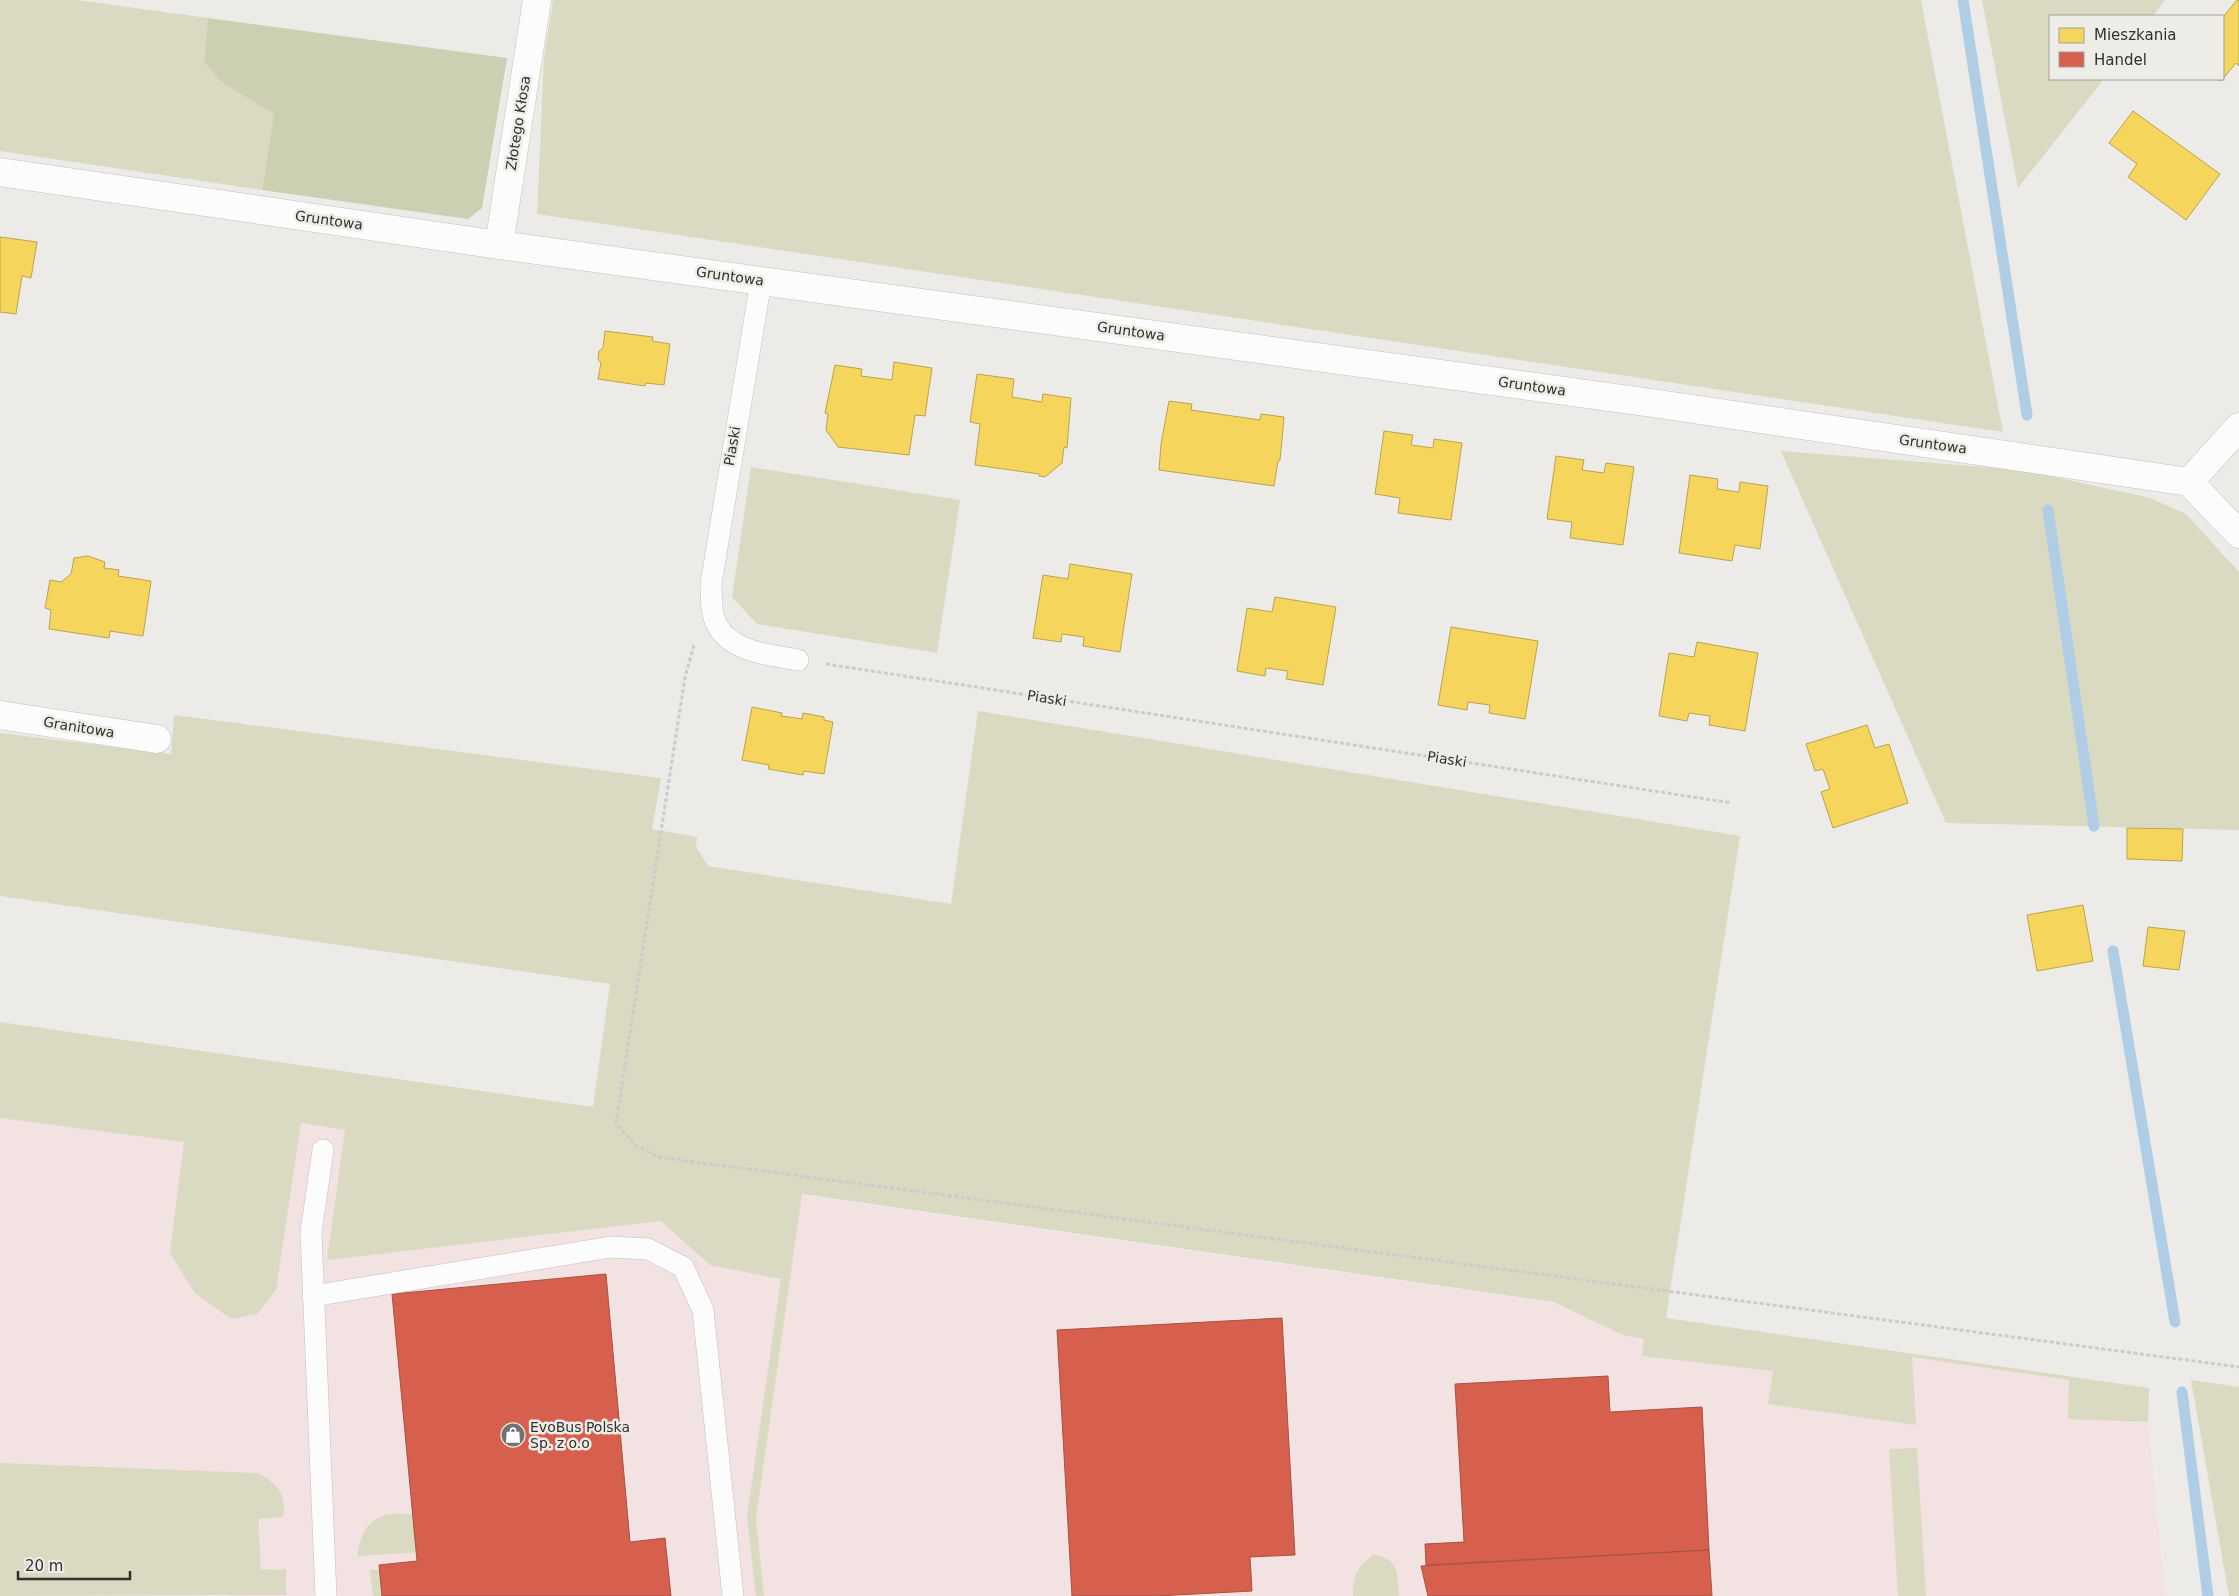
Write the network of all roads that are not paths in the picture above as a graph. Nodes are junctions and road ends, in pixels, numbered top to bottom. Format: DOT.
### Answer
graph roads {
  1 [pos="537,0"];
  2 [pos="0,172"];
  3 [pos="499,245"];
  4 [pos="761,280"];
  5 [pos="2239,427"];
  6 [pos="2189,482"];
  7 [pos="2239,534"];
  8 [pos="798,660"];
  9 [pos="0,715"];
  10 [pos="157,739"];
  11 [pos="323,1150"];
  12 [pos="312,1296"];
  13 [pos="326,1596"];
  14 [pos="733,1596"];
  1 -- 3 [label="street, Złotego Kłosa"];
  2 -- 3 [label="street, Gruntowa"];
  3 -- 4 [label="street, Gruntowa"];
  4 -- 6 [label="street, Gruntowa"];
  4 -- 8 [label="lane, Piaski"];
  5 -- 6 [label="street"];
  6 -- 7 [label="street"];
  9 -- 10 [label="street, Granitowa"];
  11 -- 12 [label="lane"];
  12 -- 13 [label="lane"];
  12 -- 14 [label="lane"];
}
